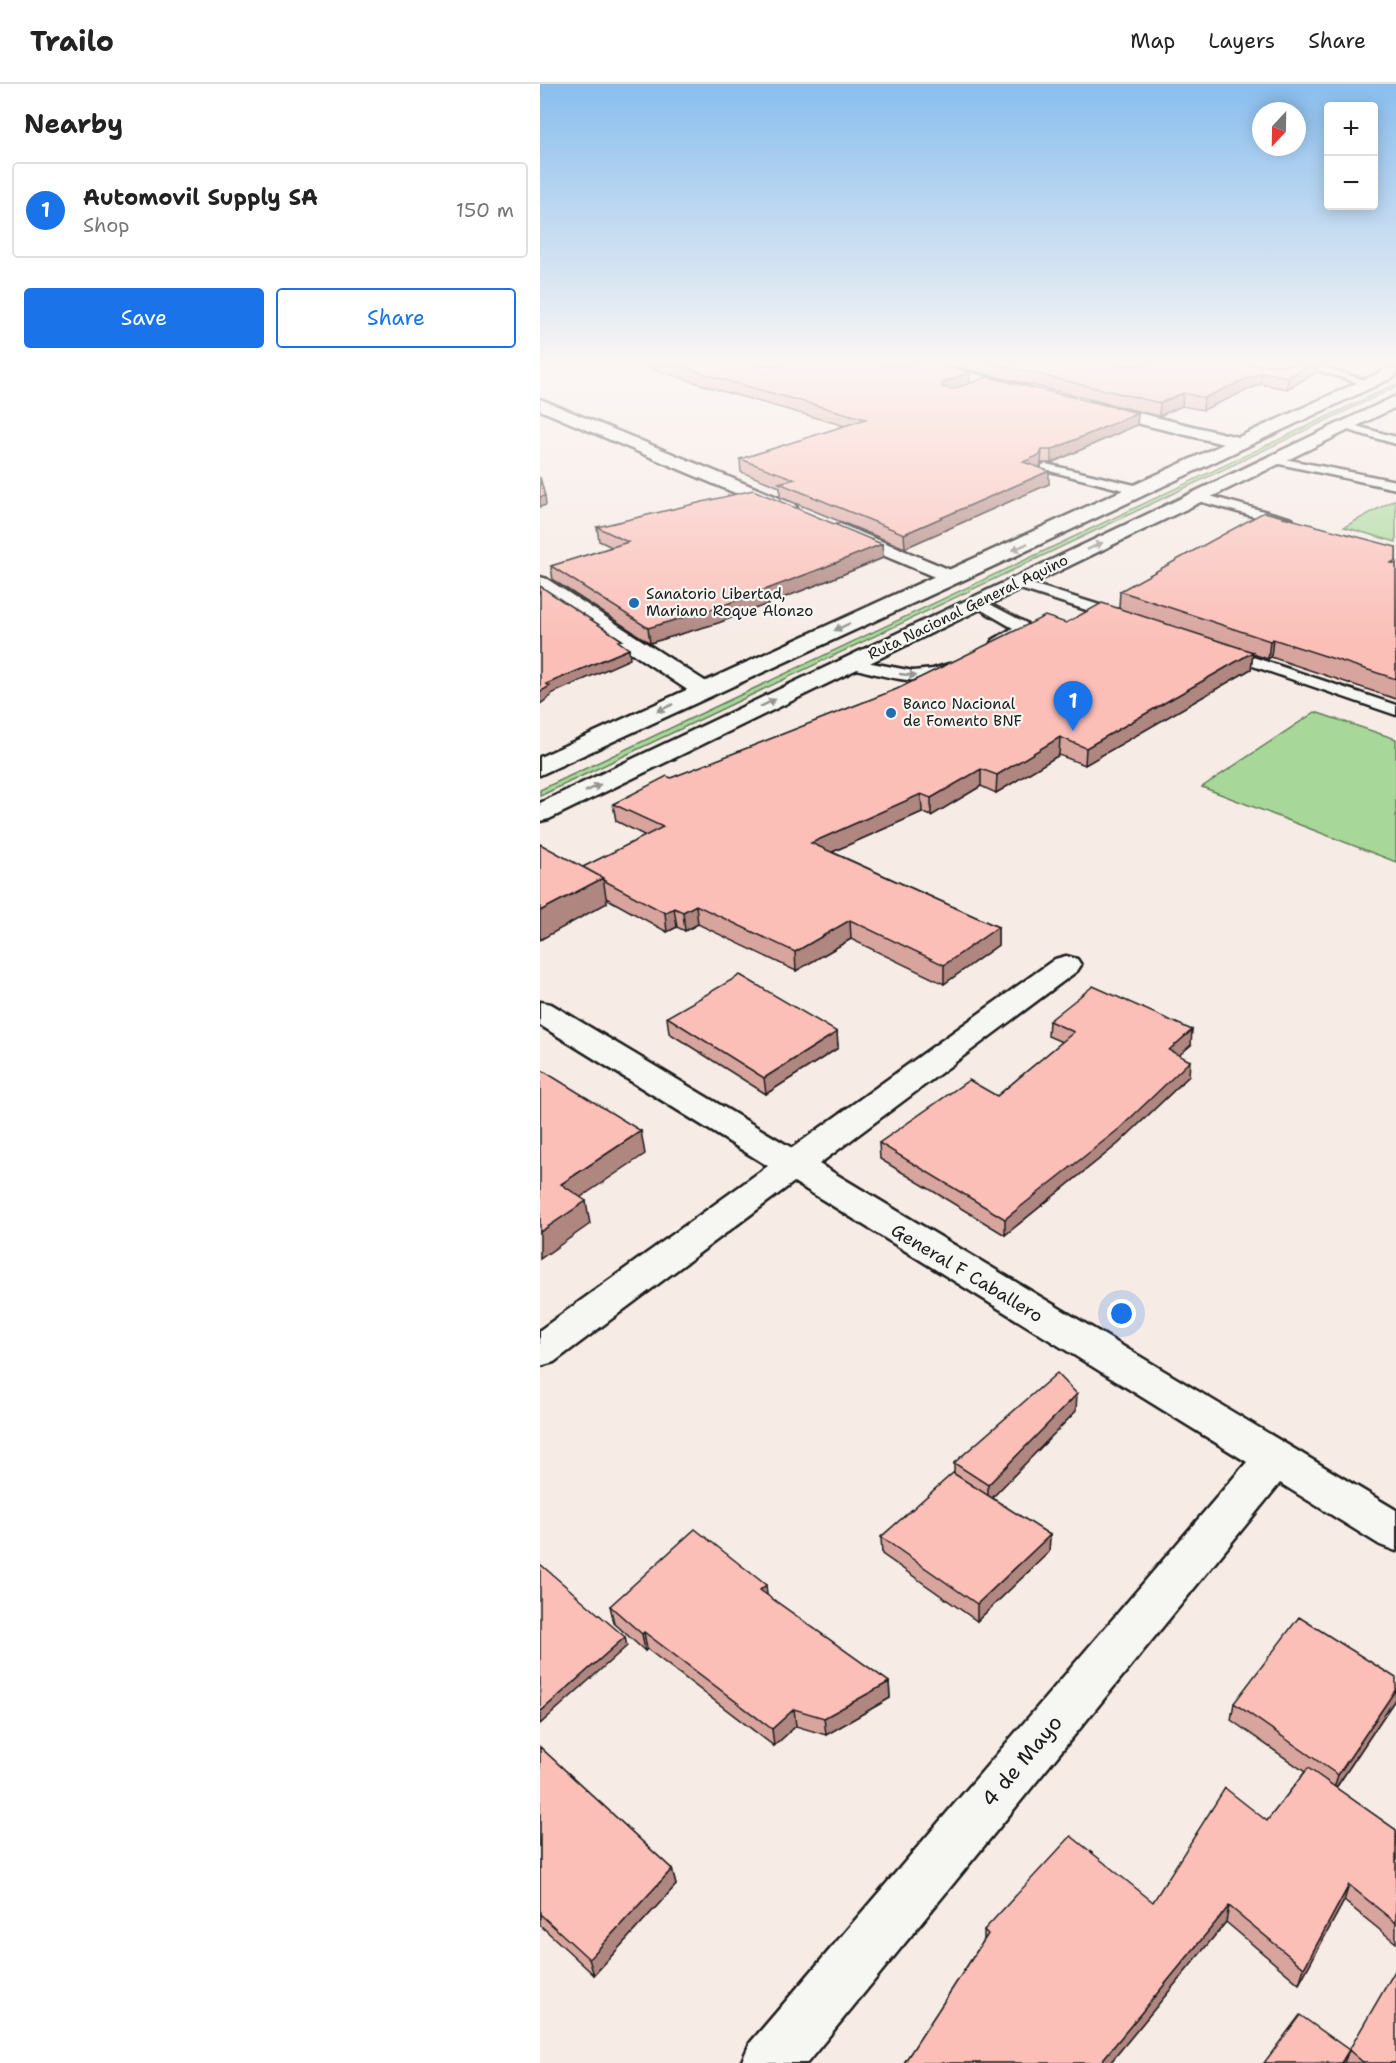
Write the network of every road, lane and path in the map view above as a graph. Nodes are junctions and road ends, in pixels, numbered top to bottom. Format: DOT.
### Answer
graph roads {
  1 [pos="667,457"];
  2 [pos="1209,457"];
  3 [pos="1280,457"];
  4 [pos="1274,460"];
  5 [pos="1046,468"];
  6 [pos="1396,485"];
  7 [pos="1139,490"];
  8 [pos="1199,497"];
  9 [pos="800,513"];
  10 [pos="821,522"];
  11 [pos="1298,524"];
  12 [pos="951,577"];
  13 [pos="540,583"];
  14 [pos="1016,583"];
  15 [pos="978,602"];
  16 [pos="1131,620"];
  17 [pos="1208,646"];
  18 [pos="981,652"];
  19 [pos="962,662"];
  20 [pos="851,663"];
  21 [pos="703,690"];
  22 [pos="1396,710"];
  23 [pos="540,767"];
  24 [pos="540,813"];
  25 [pos="1066,965"];
  26 [pos="540,1011"];
  27 [pos="792,1166"];
  28 [pos="540,1351"];
  29 [pos="1275,1459"];
  30 [pos="1396,1532"];
  31 [pos="770,2063"];
  1 -- 9 [label="main road"];
  2 -- 7 [label="main road, Ruta Nacional General Aquino"];
  3 -- 4 [label="main road, Ruta Nacional General Aquino"];
  4 -- 6 [label="lane"];
  4 -- 8 [label="main road, Ruta Nacional General Aquino"];
  5 -- 7 [label="lane"];
  7 -- 12 [label="main road, Ruta Nacional General Aquino, one-way"];
  8 -- 11 [label="lane"];
  14 -- 8 [label="main road, Ruta Nacional General Aquino, one-way"];
  10 -- 12 [label="main road"];
  12 -- 21 [label="main road, Ruta Nacional General Aquino, one-way"];
  13 -- 21 [label="main road"];
  14 -- 15 [label="main road, Ruta Nacional General Aquino"];
  14 -- 16 [label="lane"];
  15 -- 18 [label="lane"];
  15 -- 20 [label="main road, Ruta Nacional General Aquino"];
  17 -- 22 [label="lane"];
  20 -- 19 [label="lane, one-way"];
  24 -- 20 [label="main road, Ruta Nacional General Aquino, one-way"];
  21 -- 23 [label="main road, Ruta Nacional General Aquino, one-way"];
  25 -- 27 [label="main road"];
  26 -- 27 [label="main road, General F Caballero"];
  27 -- 28 [label="main road"];
  27 -- 29 [label="main road, General F Caballero"];
  29 -- 30 [label="main road, General F Caballero"];
  29 -- 31 [label="main road, 4 de Mayo"];
}
